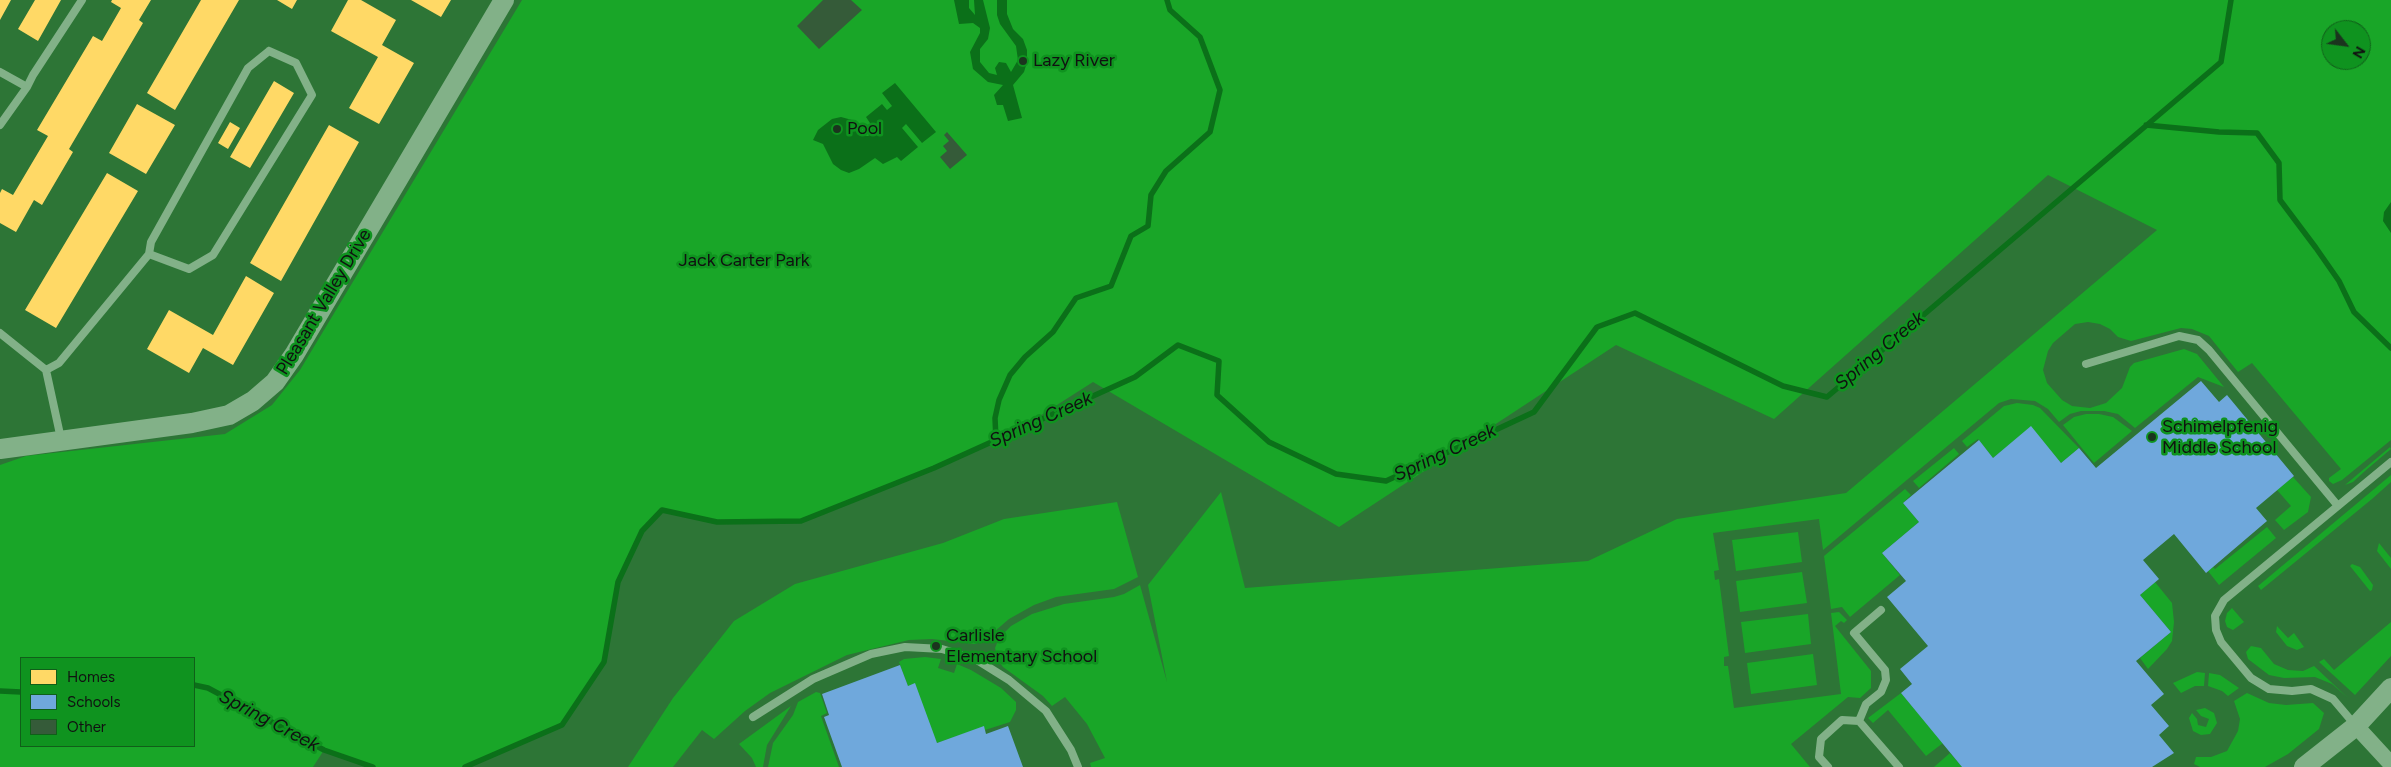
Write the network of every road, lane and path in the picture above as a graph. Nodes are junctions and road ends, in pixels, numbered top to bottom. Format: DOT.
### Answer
graph roads {
  1 [pos="82,0"];
  2 [pos="504,0"];
  3 [pos="0,72"];
  4 [pos="27,88"];
  5 [pos="0,125"];
  6 [pos="149,254"];
  7 [pos="0,333"];
  8 [pos="2086,364"];
  9 [pos="46,370"];
  10 [pos="61,439"];
  11 [pos="0,449"];
  12 [pos="2391,462"];
  13 [pos="2338,506"];
  14 [pos="1881,610"];
  15 [pos="2391,688"];
  16 [pos="753,717"];
  17 [pos="1859,721"];
  18 [pos="2356,726"];
  19 [pos="2391,764"];
  20 [pos="1078,767"];
  21 [pos="1828,767"];
  22 [pos="1899,767"];
  23 [pos="2304,767"];
  1 -- 4 [label="lane"];
  2 -- 10 [label="street, Pleasant Valley Drive"];
  3 -- 4 [label="lane"];
  4 -- 5 [label="lane"];
  6 -- 6 [label="lane"];
  6 -- 9 [label="lane"];
  7 -- 9 [label="lane"];
  8 -- 13 [label="lane"];
  9 -- 10 [label="lane"];
  10 -- 11 [label="street, Pleasant Valley Drive"];
  12 -- 13 [label="lane"];
  13 -- 18 [label="lane"];
  14 -- 17 [label="lane"];
  15 -- 18 [label="street"];
  16 -- 20 [label="lane"];
  17 -- 21 [label="lane"];
  17 -- 22 [label="lane"];
  18 -- 19 [label="street"];
  18 -- 23 [label="street"];
}
